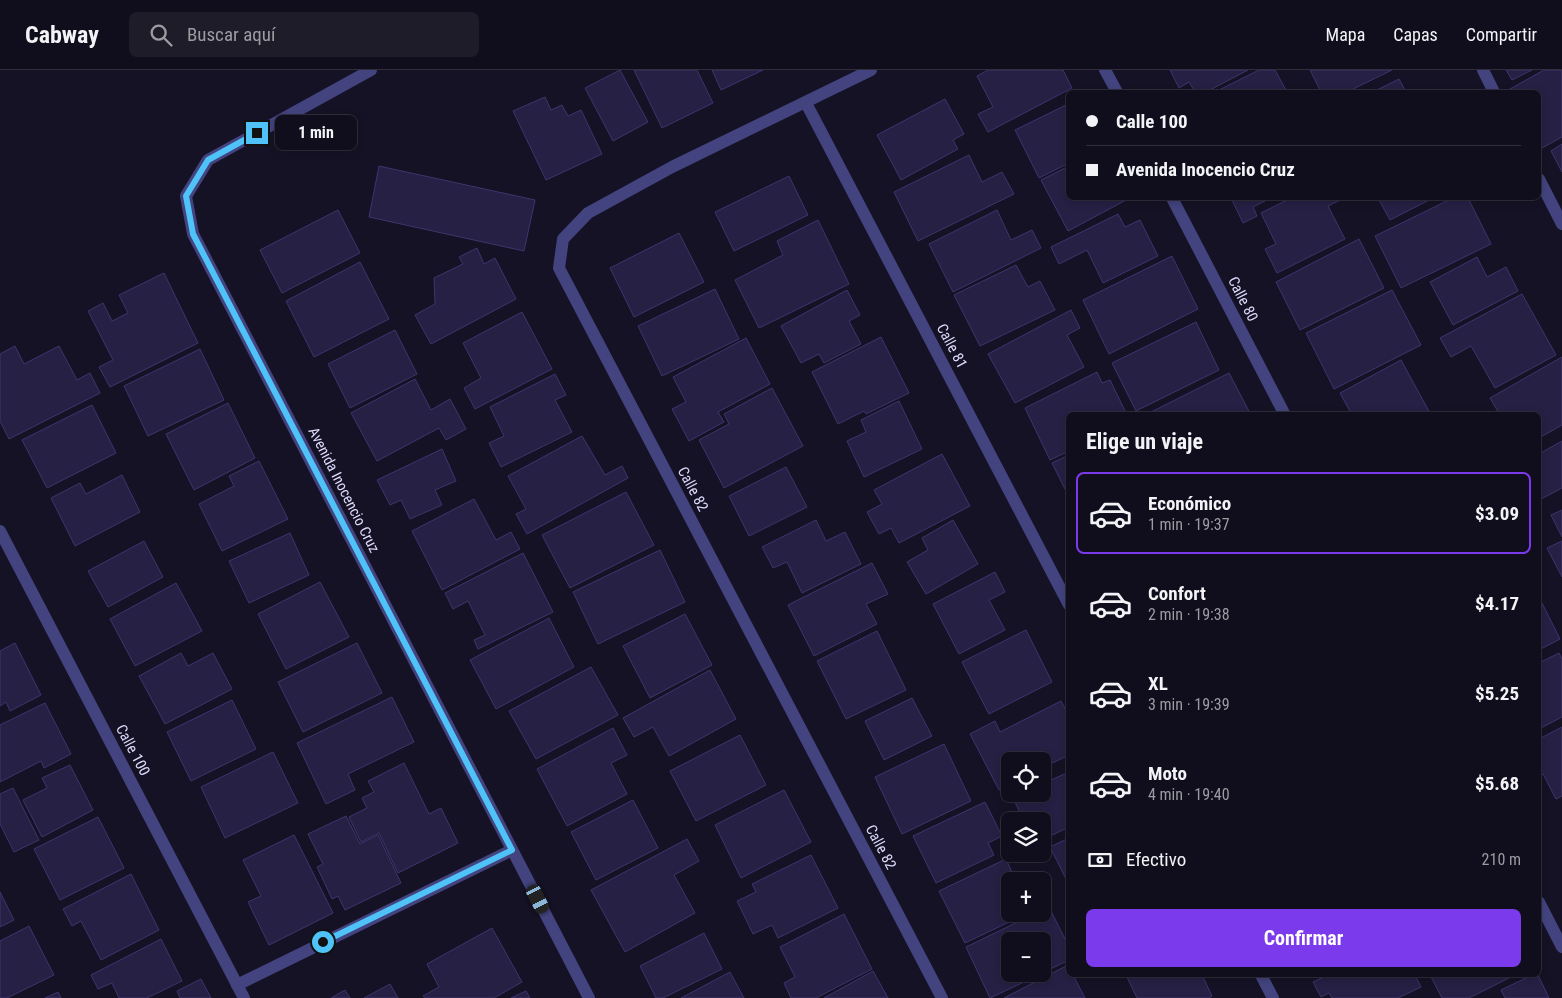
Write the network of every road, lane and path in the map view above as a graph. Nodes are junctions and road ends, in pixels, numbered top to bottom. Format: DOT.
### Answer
graph roads {
  1 [pos="371,70"];
  2 [pos="871,70"];
  3 [pos="1106,70"];
  4 [pos="1483,70"];
  5 [pos="1116,90"];
  6 [pos="1493,90"];
  7 [pos="806,103"];
  8 [pos="1541,183"];
  9 [pos="1173,200"];
  10 [pos="1562,224"];
  11 [pos="1283,412"];
  12 [pos="0,531"];
  13 [pos="1066,599"];
  14 [pos="512,850"];
  15 [pos="1541,906"];
  16 [pos="1562,947"];
  17 [pos="1262,977"];
  18 [pos="237,984"];
  19 [pos="244,998"];
  20 [pos="589,998"];
  21 [pos="942,998"];
  22 [pos="1273,998"];
  1 -- 14 [label="street, Avenida Inocencio Cruz"];
  2 -- 7 [label="street, Calle 82"];
  3 -- 5 [label="street"];
  4 -- 6 [label="street"];
  7 -- 13 [label="street, Calle 81"];
  7 -- 21 [label="street, Calle 82"];
  8 -- 10 [label="street"];
  9 -- 11 [label="street, Calle 80"];
  12 -- 18 [label="street, Calle 100"];
  14 -- 18 [label="street"];
  14 -- 20 [label="street, Avenida Inocencio Cruz"];
  15 -- 16 [label="street"];
  17 -- 22 [label="street"];
  18 -- 19 [label="street, Calle 100"];
}
